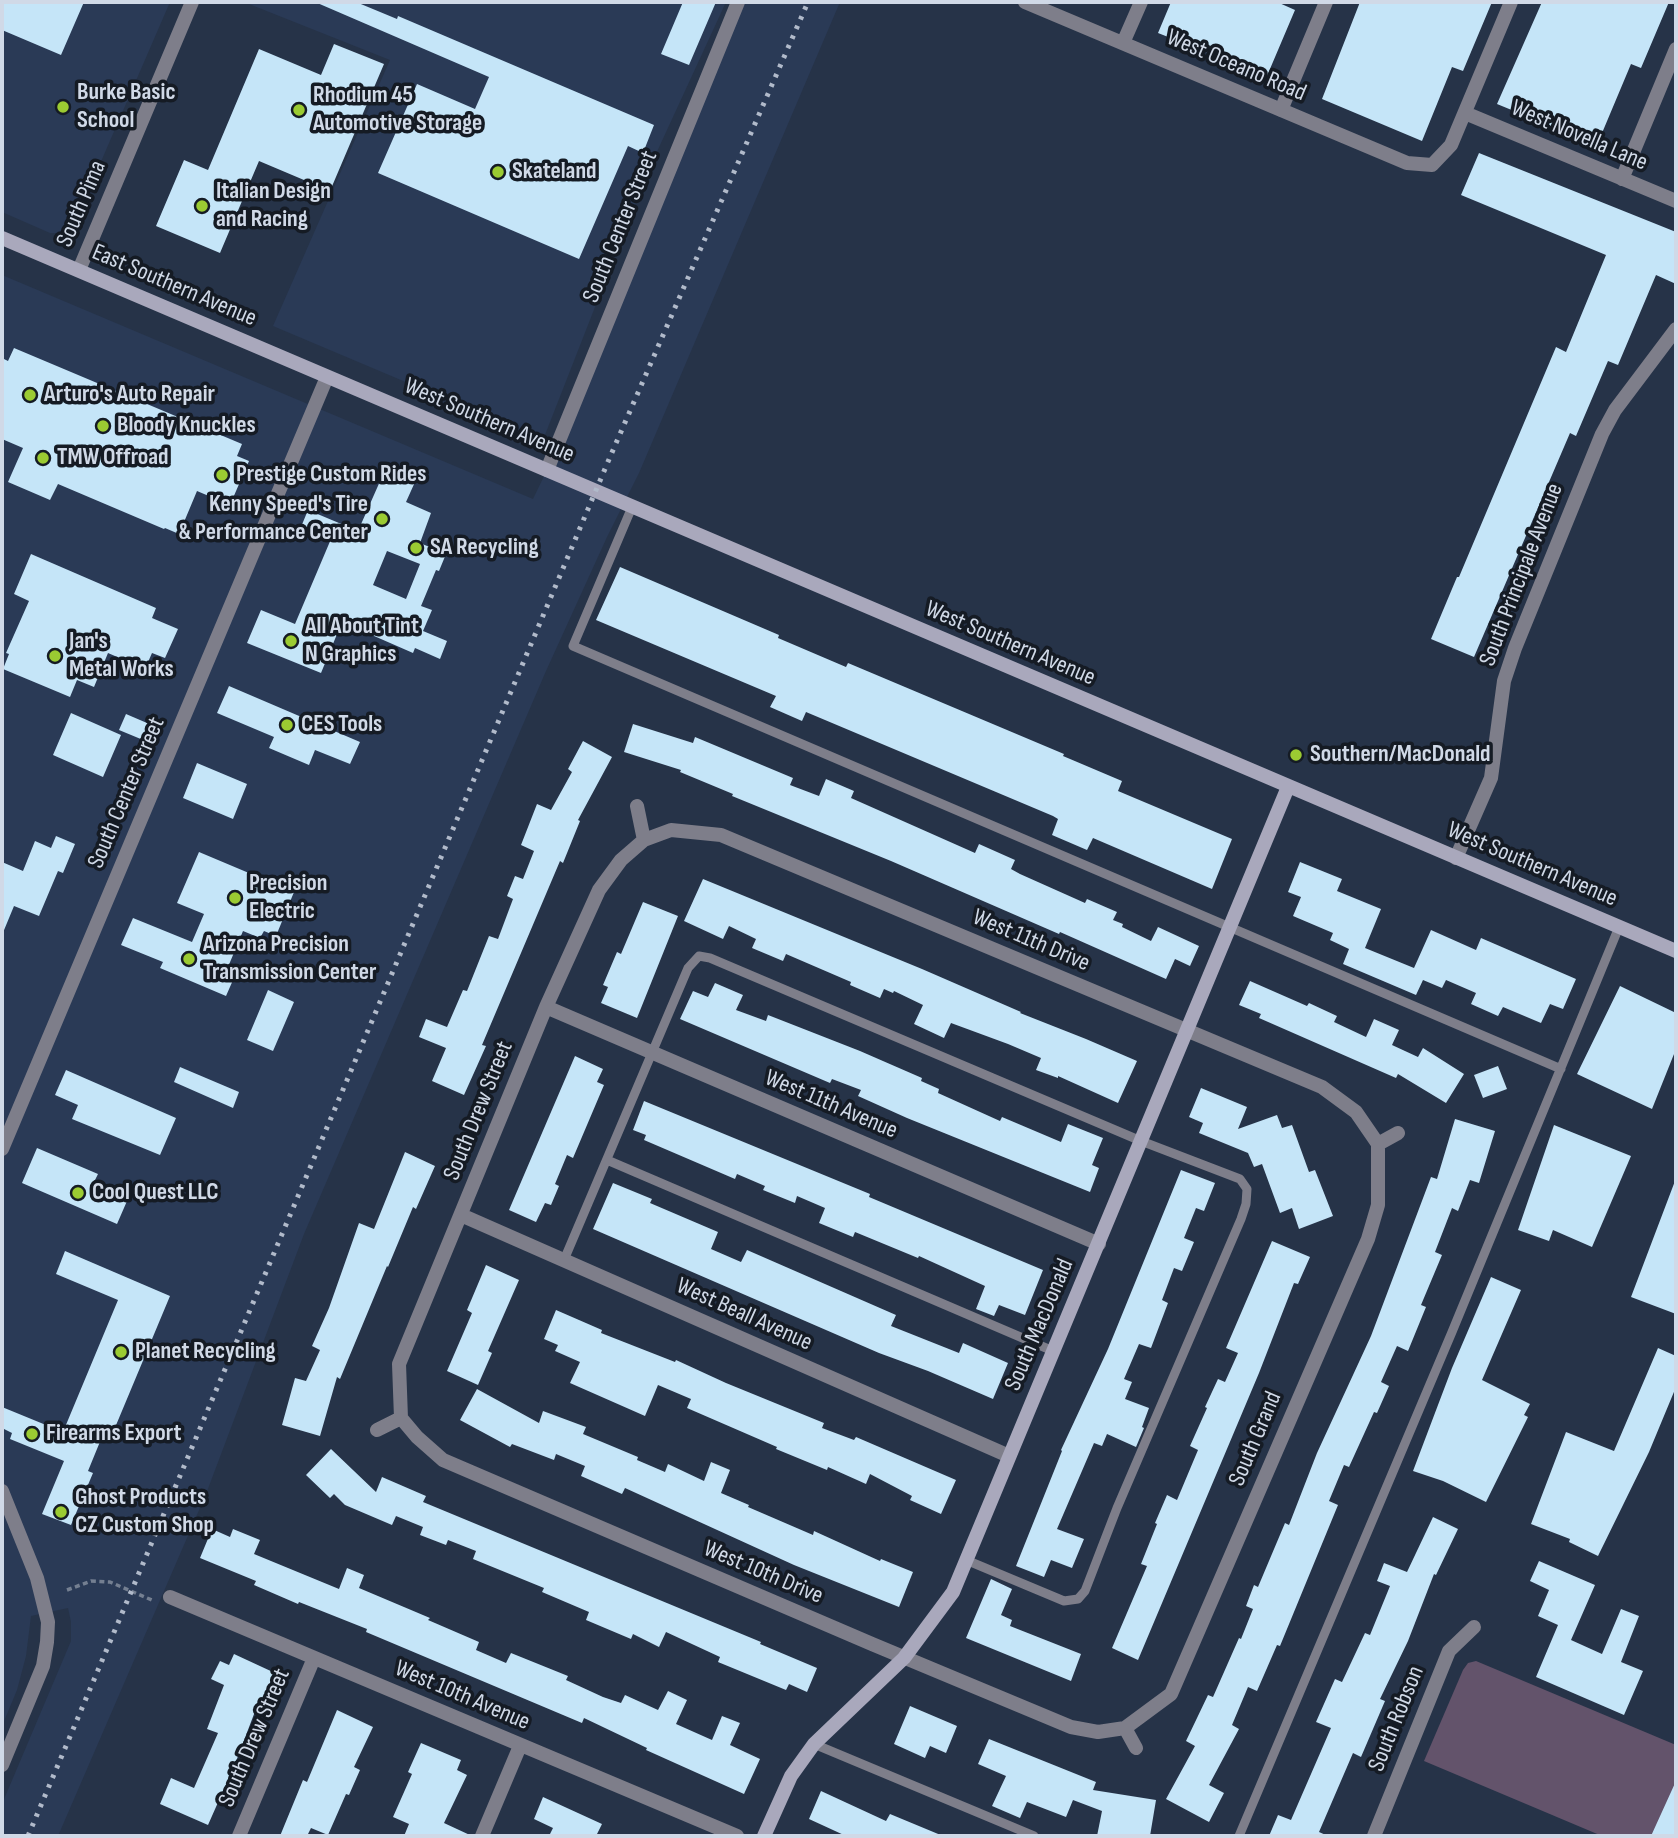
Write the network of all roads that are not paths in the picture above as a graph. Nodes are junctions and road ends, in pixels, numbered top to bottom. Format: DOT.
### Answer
graph roads {
  1 [pos="192,2"];
  2 [pos="738,2"];
  3 [pos="1024,2"];
  4 [pos="1141,2"];
  5 [pos="1326,2"];
  6 [pos="1511,2"];
  7 [pos="1123,43"];
  8 [pos="1676,49"];
  9 [pos="1281,110"];
  10 [pos="1465,113"];
  11 [pos="1622,179"];
  12 [pos="1676,201"];
  13 [pos="2,238"];
  14 [pos="79,270"];
  15 [pos="1676,329"];
  16 [pos="327,377"];
  17 [pos="547,470"];
  18 [pos="632,507"];
  19 [pos="1288,787"];
  20 [pos="637,806"];
  21 [pos="644,840"];
  22 [pos="1456,858"];
  23 [pos="1231,926"];
  24 [pos="1619,927"];
  25 [pos="1676,951"];
  26 [pos="546,1007"];
  27 [pos="1187,1031"];
  28 [pos="653,1053"];
  29 [pos="1561,1069"];
  30 [pos="1398,1133"];
  31 [pos="1141,1141"];
  32 [pos="1378,1144"];
  33 [pos="2,1149"];
  34 [pos="607,1160"];
  35 [pos="461,1215"];
  36 [pos="1099,1244"];
  37 [pos="564,1260"];
  38 [pos="1053,1350"];
  39 [pos="401,1418"];
  40 [pos="377,1430"];
  41 [pos="1009,1456"];
  42 [pos="2,1494"];
  43 [pos="966,1560"];
  44 [pos="163,1600"];
  45 [pos="1474,1627"];
  46 [pos="314,1658"];
  47 [pos="904,1658"];
  48 [pos="1125,1728"];
  49 [pos="814,1744"];
  50 [pos="520,1746"];
  51 [pos="1136,1748"];
  52 [pos="2,1765"];
  53 [pos="239,1836"];
  54 [pos="482,1836"];
  55 [pos="737,1836"];
  56 [pos="764,1836"];
  57 [pos="1034,1836"];
  58 [pos="1239,1836"];
  59 [pos="1374,1836"];
  1 -- 14 [label="street, South Pima"];
  2 -- 17 [label="street, South Center Street"];
  3 -- 7 [label="street, West Oceano Road"];
  4 -- 7 [label="street"];
  5 -- 9 [label="street"];
  6 -- 10 [label="street"];
  7 -- 9 [label="street, West Oceano Road"];
  8 -- 11 [label="street"];
  9 -- 10 [label="street, West Oceano Road"];
  10 -- 11 [label="street, West Novella Lane"];
  11 -- 12 [label="street, West Novella Lane"];
  13 -- 14 [label="main road, East Southern Avenue"];
  14 -- 16 [label="main road, East Southern Avenue"];
  15 -- 22 [label="street, South Principale Avenue"];
  16 -- 17 [label="main road, West Southern Avenue"];
  16 -- 33 [label="street, South Center Street"];
  17 -- 18 [label="main road, West Southern Avenue"];
  18 -- 19 [label="main road, West Southern Avenue"];
  18 -- 23 [label="lane"];
  19 -- 22 [label="main road, West Southern Avenue"];
  19 -- 23 [label="main road, South MacDonald"];
  20 -- 21 [label="street"];
  21 -- 26 [label="street, South Drew Street"];
  21 -- 27 [label="street, West 11th Drive"];
  22 -- 24 [label="main road, West Southern Avenue"];
  23 -- 27 [label="main road, South MacDonald"];
  23 -- 29 [label="lane"];
  24 -- 25 [label="main road, West Southern Avenue"];
  24 -- 29 [label="lane"];
  26 -- 28 [label="street, West 11th Avenue"];
  26 -- 35 [label="street, South Drew Street"];
  27 -- 31 [label="main road, South MacDonald"];
  27 -- 32 [label="street, West 11th Drive"];
  28 -- 31 [label="lane"];
  28 -- 34 [label="lane"];
  28 -- 36 [label="street, West 11th Avenue"];
  29 -- 58 [label="lane"];
  30 -- 32 [label="street"];
  31 -- 36 [label="main road, South MacDonald"];
  31 -- 43 [label="lane"];
  32 -- 48 [label="street, South Grand"];
  34 -- 37 [label="lane"];
  34 -- 38 [label="lane"];
  35 -- 37 [label="street, West Beall Avenue"];
  35 -- 39 [label="street, South Drew Street"];
  36 -- 38 [label="main road, South MacDonald"];
  37 -- 41 [label="street, West Beall Avenue"];
  38 -- 41 [label="main road, South MacDonald"];
  39 -- 40 [label="street"];
  39 -- 47 [label="street, West 10th Drive"];
  41 -- 43 [label="main road, South MacDonald"];
  42 -- 52 [label="street"];
  43 -- 47 [label="main road, South MacDonald"];
  44 -- 46 [label="street, West 10th Avenue"];
  45 -- 59 [label="street, South Robson"];
  46 -- 50 [label="street, West 10th Avenue"];
  46 -- 53 [label="street, South Drew Street"];
  47 -- 48 [label="street, West 10th Drive"];
  47 -- 49 [label="main road, South MacDonald"];
  48 -- 51 [label="street"];
  49 -- 56 [label="main road, South MacDonald"];
  49 -- 57 [label="lane"];
  50 -- 54 [label="street"];
  50 -- 55 [label="street, West 10th Avenue"];
}
